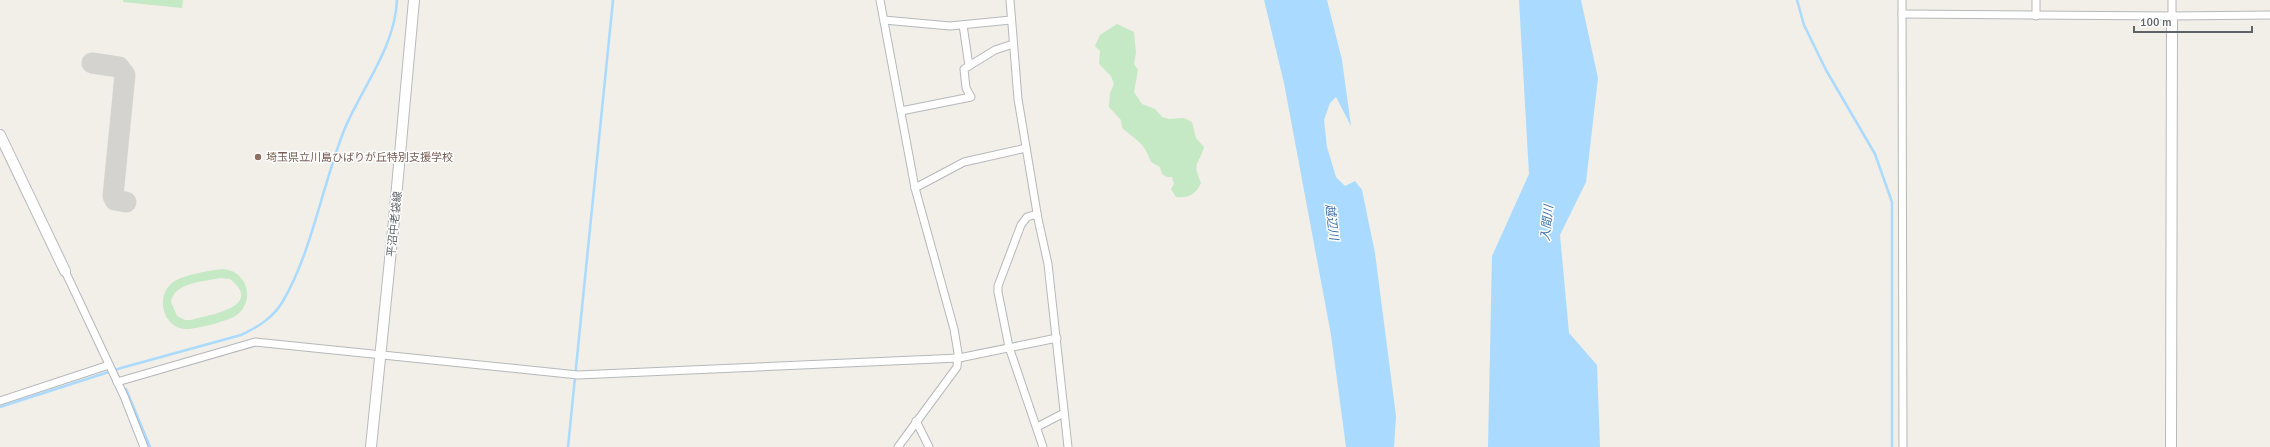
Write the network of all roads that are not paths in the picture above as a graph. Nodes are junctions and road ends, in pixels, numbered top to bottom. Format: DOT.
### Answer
graph roads {
  1 [pos="414,0"];
  2 [pos="880,0"];
  3 [pos="1010,0"];
  4 [pos="1902,0"];
  5 [pos="2036,0"];
  6 [pos="2172,0"];
  7 [pos="1902,14"];
  8 [pos="2270,15"];
  9 [pos="2036,16"];
  10 [pos="2172,16"];
  11 [pos="884,20"];
  12 [pos="1011,20"];
  13 [pos="963,25"];
  14 [pos="1013,44"];
  15 [pos="969,66"];
  16 [pos="901,111"];
  17 [pos="0,135"];
  18 [pos="1026,148"];
  19 [pos="915,188"];
  20 [pos="1037,214"];
  21 [pos="65,271"];
  22 [pos="1057,338"];
  23 [pos="1009,347"];
  24 [pos="380,355"];
  25 [pos="959,358"];
  26 [pos="109,365"];
  27 [pos="117,382"];
  28 [pos="0,401"];
  29 [pos="1064,413"];
  30 [pos="916,421"];
  31 [pos="1037,427"];
  32 [pos="144,447"];
  33 [pos="371,447"];
  34 [pos="898,447"];
  35 [pos="929,447"];
  36 [pos="1043,447"];
  37 [pos="1068,447"];
  38 [pos="1903,447"];
  39 [pos="2171,447"];
  1 -- 24 [label="street, 平沼中老袋線"];
  2 -- 11 [label="street"];
  3 -- 12 [label="street"];
  4 -- 7 [label="street"];
  5 -- 9 [label="street"];
  6 -- 10 [label="street"];
  7 -- 9 [label="street"];
  7 -- 38 [label="street"];
  8 -- 10 [label="street"];
  9 -- 10 [label="street"];
  10 -- 39 [label="street"];
  11 -- 13 [label="street"];
  11 -- 16 [label="street"];
  12 -- 13 [label="street"];
  12 -- 14 [label="street"];
  13 -- 15 [label="street"];
  14 -- 15 [label="street"];
  14 -- 18 [label="street"];
  15 -- 16 [label="street"];
  16 -- 19 [label="street"];
  17 -- 21 [label="street"];
  18 -- 19 [label="street"];
  18 -- 20 [label="street"];
  19 -- 25 [label="street"];
  20 -- 22 [label="street"];
  20 -- 23 [label="street"];
  21 -- 26 [label="street"];
  22 -- 23 [label="street"];
  22 -- 29 [label="street"];
  23 -- 25 [label="street"];
  23 -- 31 [label="street"];
  24 -- 25 [label="street"];
  24 -- 27 [label="street"];
  24 -- 33 [label="street, 平沼中老袋線"];
  25 -- 30 [label="street"];
  26 -- 27 [label="street"];
  26 -- 28 [label="street"];
  27 -- 32 [label="street"];
  29 -- 31 [label="street"];
  29 -- 37 [label="street"];
  30 -- 34 [label="street"];
  30 -- 35 [label="street"];
  31 -- 36 [label="street"];
}
